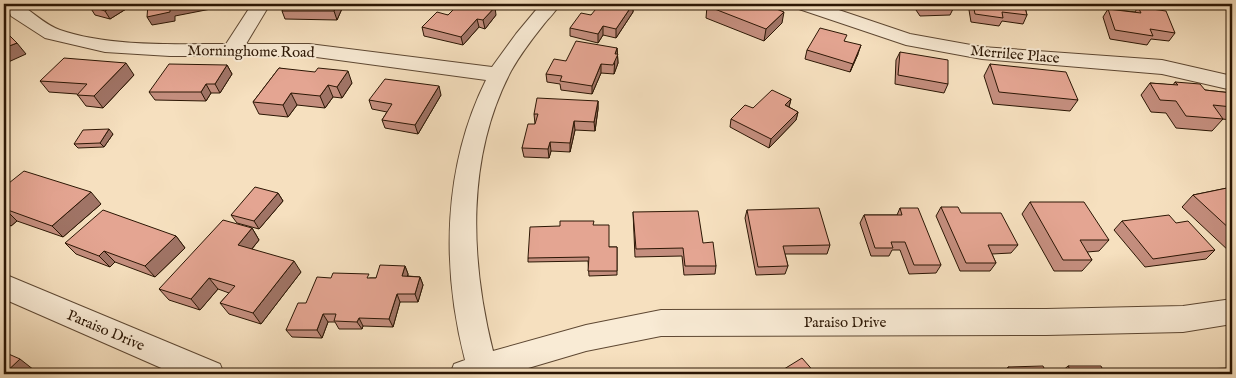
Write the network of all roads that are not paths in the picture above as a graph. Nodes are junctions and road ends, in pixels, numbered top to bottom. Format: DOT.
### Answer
graph roads {
  1 [pos="261,4"];
  2 [pos="551,4"];
  3 [pos="804,4"];
  4 [pos="834,9"];
  5 [pos="13,11"];
  6 [pos="232,50"];
  7 [pos="499,75"];
  8 [pos="1232,83"];
  9 [pos="4,286"];
  10 [pos="1232,312"];
  11 [pos="165,366"];
  12 [pos="478,372"];
  13 [pos="209,374"];
  1 -- 6 [label="street"];
  2 -- 7 [label="street"];
  3 -- 4 [label="street, Merrilee Place"];
  4 -- 8 [label="street, Merrilee Place"];
  5 -- 6 [label="street, Morninghome Road"];
  6 -- 7 [label="street, Morninghome Road"];
  7 -- 12 [label="street"];
  9 -- 11 [label="street, Paraiso Drive"];
  10 -- 12 [label="street, Paraiso Drive"];
  11 -- 13 [label="street, Paraiso Drive"];
}
